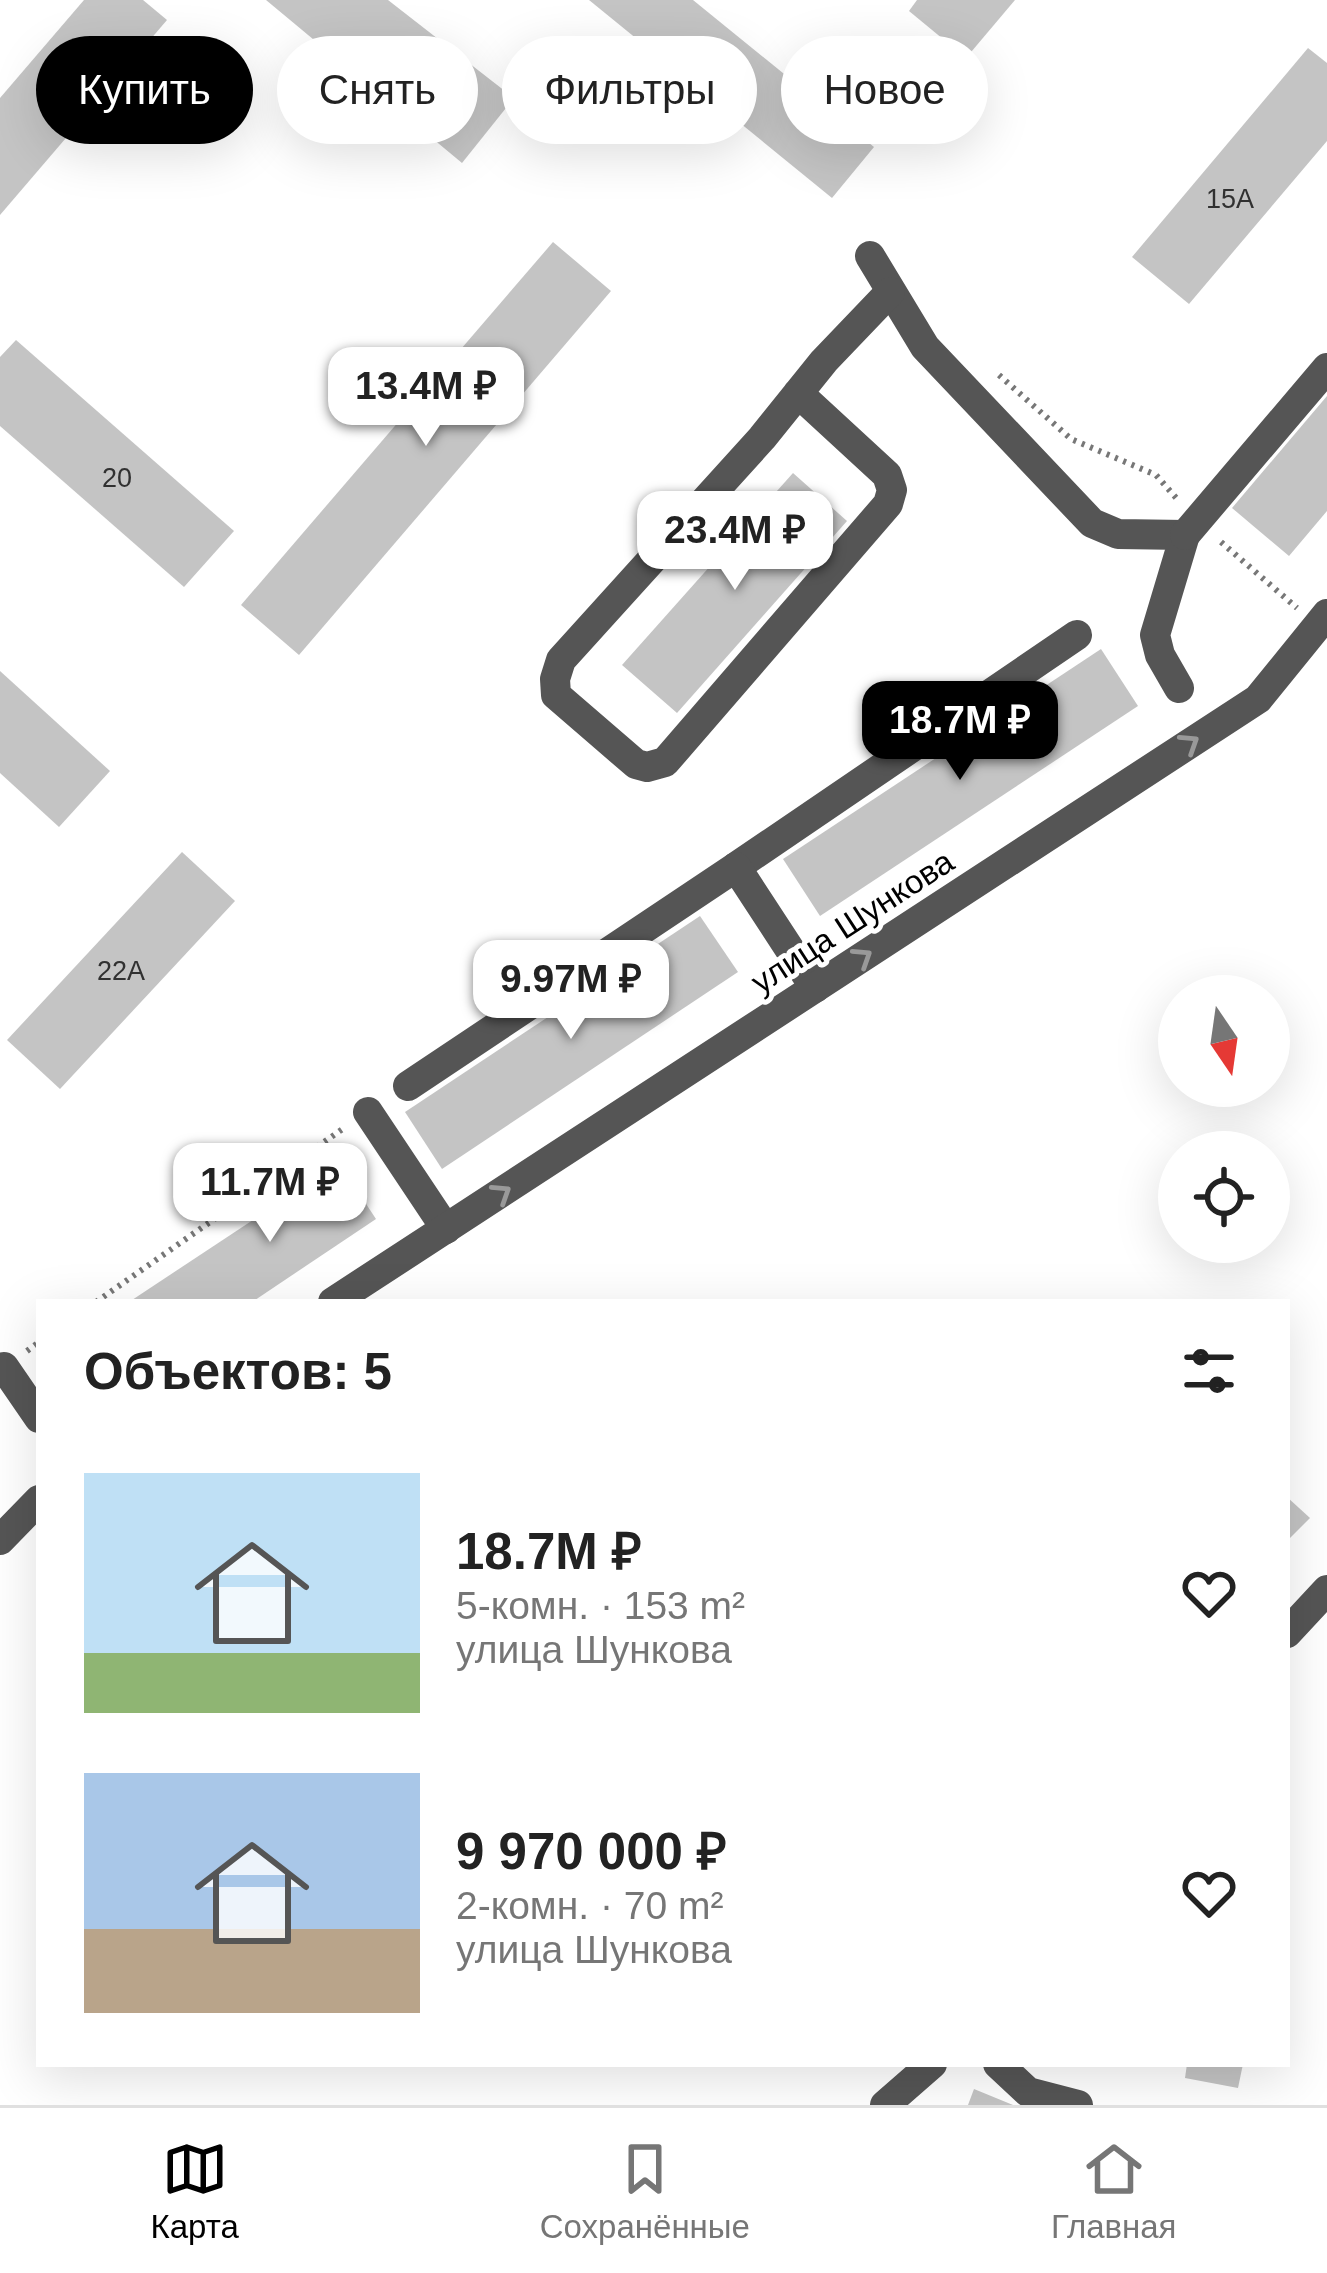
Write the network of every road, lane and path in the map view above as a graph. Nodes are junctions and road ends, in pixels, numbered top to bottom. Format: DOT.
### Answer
graph roads {
  1 [pos="870,256"];
  2 [pos="890,292"];
  3 [pos="989,365"];
  4 [pos="1327,368"];
  5 [pos="798,393"];
  6 [pos="1191,528"];
  7 [pos="1322,620"];
  8 [pos="1077,635"];
  9 [pos="1179,688"];
  10 [pos="736,867"];
  11 [pos="815,988"];
  12 [pos="408,1086"];
  13 [pos="368,1112"];
  14 [pos="446,1229"];
  15 [pos="101,1299"];
  16 [pos="338,1299"];
  17 [pos="4,1367"];
  18 [pos="36,1414"];
  19 [pos="36,1503"];
  20 [pos="0,1540"];
  21 [pos="1327,1590"];
  22 [pos="1290,1630"];
  23 [pos="929,2067"];
  24 [pos="1001,2067"];
  25 [pos="885,2105"];
  26 [pos="1078,2105"];
  1 -- 2 [label="street"];
  2 -- 5 [label="street"];
  2 -- 6 [label="street"];
  3 -- 6 [label="path"];
  4 -- 6 [label="street"];
  5 -- 5 [label="street"];
  6 -- 7 [label="path"];
  6 -- 9 [label="street"];
  11 -- 7 [label="street, улица Шункова, one-way"];
  8 -- 10 [label="street"];
  10 -- 11 [label="street"];
  10 -- 12 [label="street"];
  14 -- 11 [label="street, улица Шункова, one-way"];
  13 -- 14 [label="street"];
  13 -- 15 [label="path"];
  14 -- 16 [label="street, улица Шункова"];
  17 -- 18 [label="street"];
  19 -- 20 [label="street"];
  21 -- 22 [label="street"];
  23 -- 25 [label="street"];
  24 -- 26 [label="street"];
}
